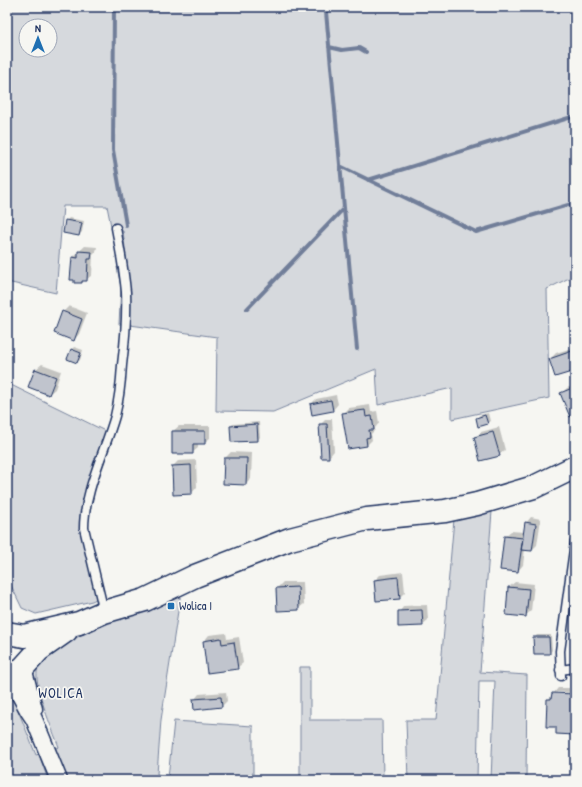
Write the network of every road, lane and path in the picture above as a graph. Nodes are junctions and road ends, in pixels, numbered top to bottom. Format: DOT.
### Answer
graph roads {
  1 [pos="116,228"];
  2 [pos="575,467"];
  3 [pos="575,542"];
  4 [pos="104,612"];
  5 [pos="79,623"];
  6 [pos="12,632"];
  7 [pos="18,667"];
  8 [pos="575,668"];
  9 [pos="59,780"];
  1 -- 4 [label="lane"];
  2 -- 4 [label="street"];
  3 -- 8 [label="lane"];
  4 -- 5 [label="street"];
  5 -- 6 [label="street"];
  5 -- 7 [label="street"];
  6 -- 7 [label="street"];
  7 -- 9 [label="street"];
}
